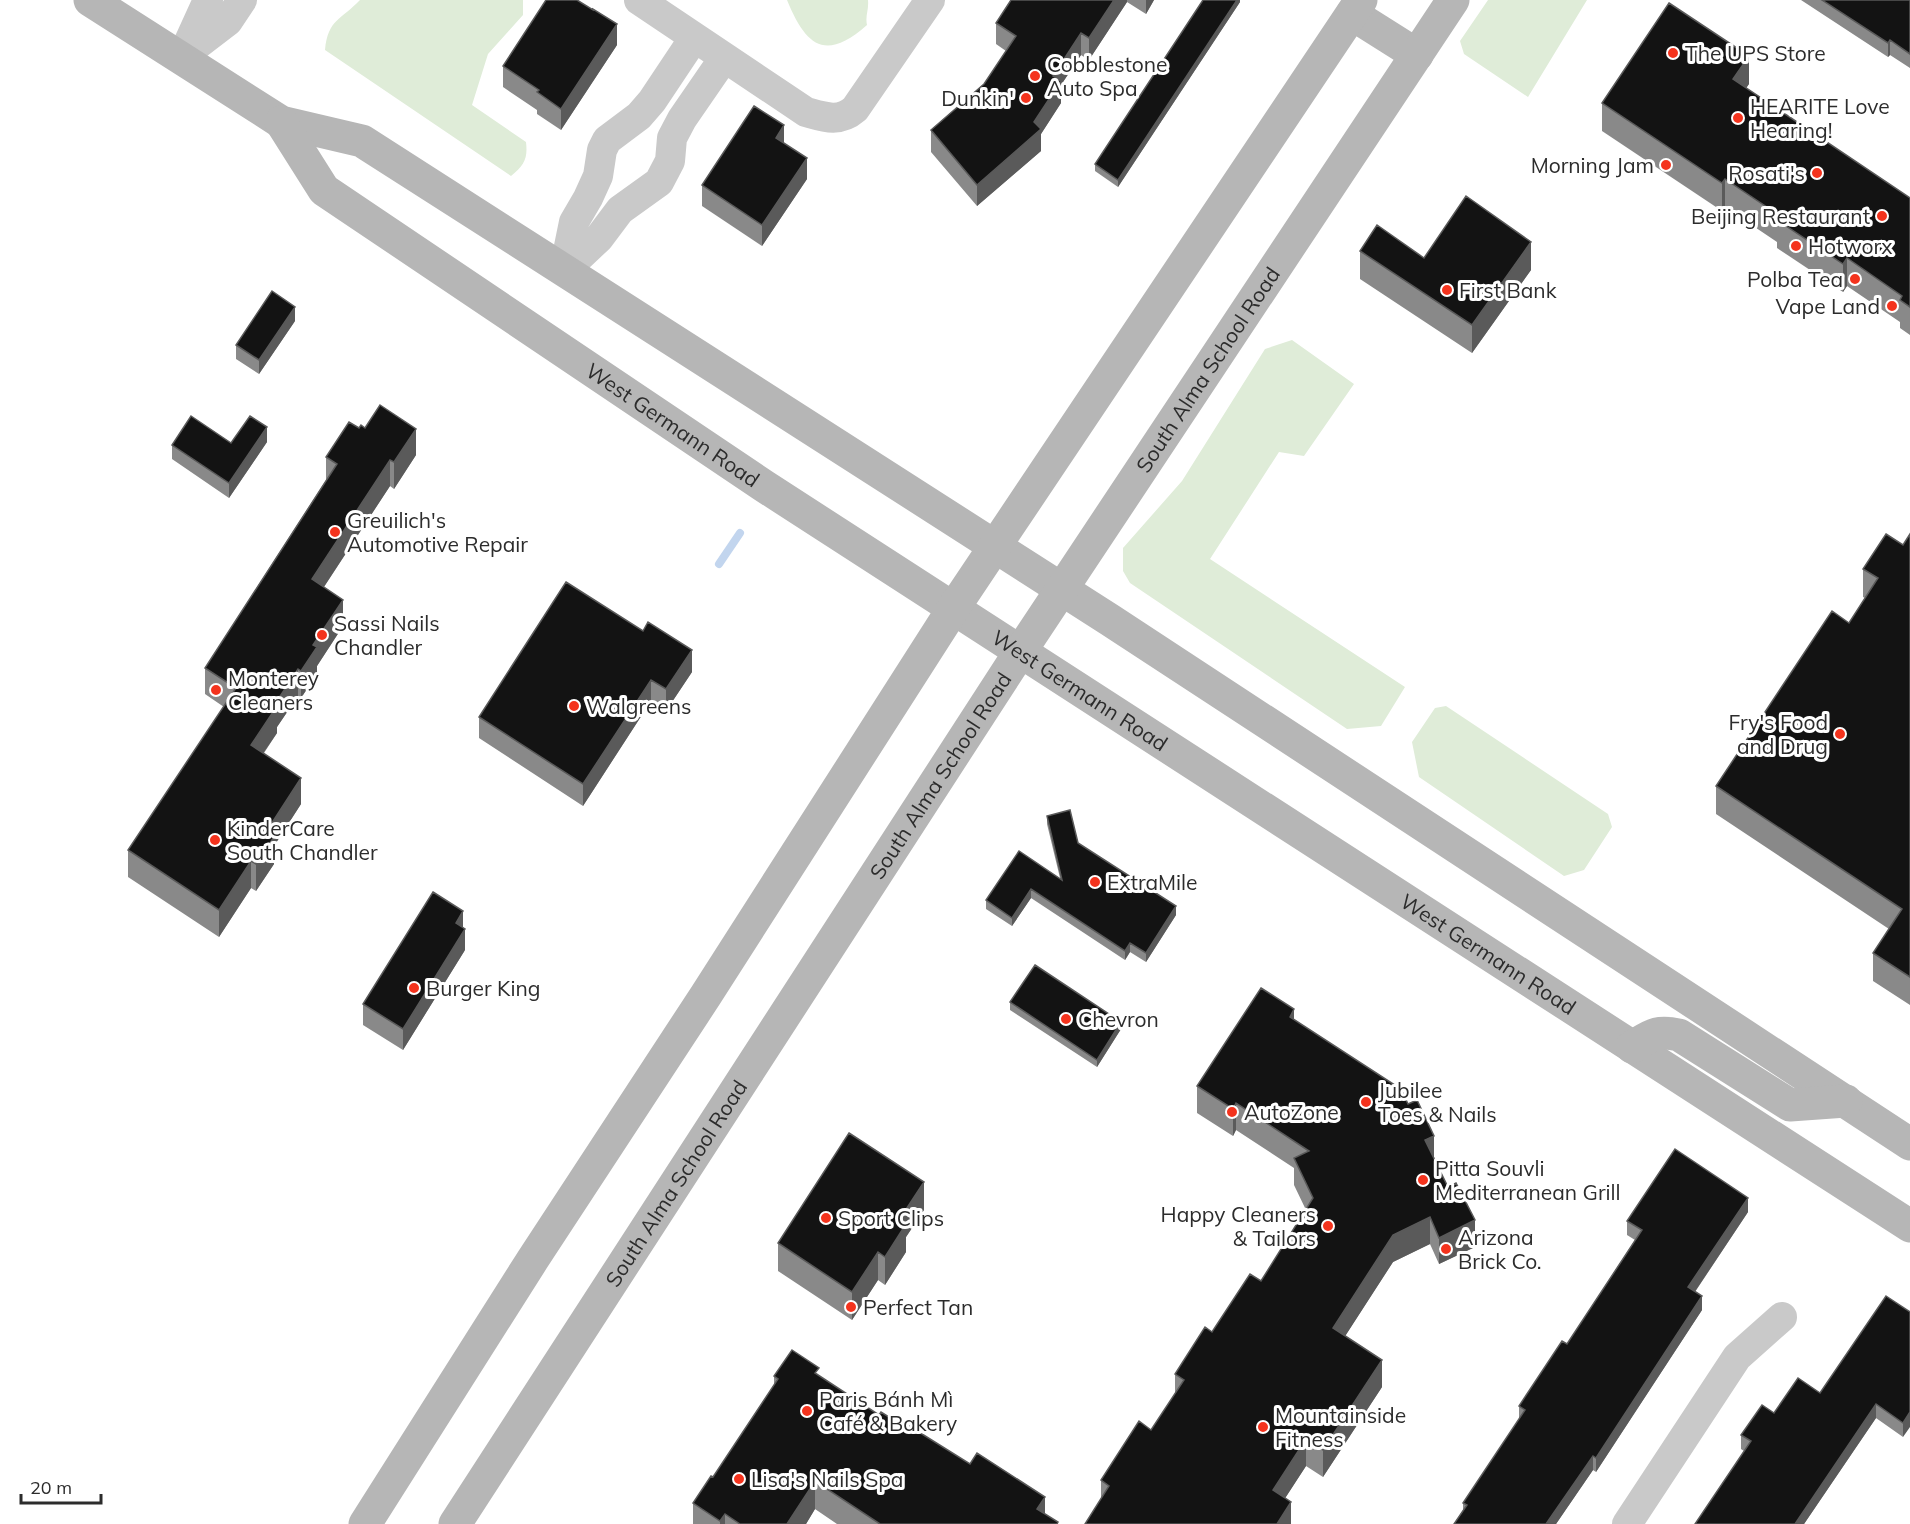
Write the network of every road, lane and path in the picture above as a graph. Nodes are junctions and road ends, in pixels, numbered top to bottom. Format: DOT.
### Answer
graph roads {
  1 [pos="90,0"];
  2 [pos="208,0"];
  3 [pos="242,0"];
  4 [pos="639,0"];
  5 [pos="930,0"];
  6 [pos="1453,0"];
  7 [pos="1356,7"];
  8 [pos="694,38"];
  9 [pos="1417,55"];
  10 [pos="181,57"];
  11 [pos="724,58"];
  12 [pos="639,116"];
  13 [pos="281,122"];
  14 [pos="672,138"];
  15 [pos="564,271"];
  16 [pos="996,547"];
  17 [pos="1062,589"];
  18 [pos="953,609"];
  19 [pos="1020,652"];
  20 [pos="1632,1047"];
  21 [pos="1846,1101"];
  22 [pos="1910,1144"];
  23 [pos="1910,1226"];
  24 [pos="1782,1317"];
  25 [pos="365,1524"];
  26 [pos="455,1524"];
  27 [pos="1627,1524"];
  1 -- 10 [label="main road, West Germann Road"];
  2 -- 10 [label="street"];
  3 -- 10 [label="street"];
  4 -- 8 [label="street"];
  5 -- 11 [label="street"];
  6 -- 9 [label="main road, South Alma School Road"];
  7 -- 9 [label="main road"];
  7 -- 16 [label="main road"];
  8 -- 11 [label="street"];
  8 -- 12 [label="street"];
  9 -- 17 [label="main road, South Alma School Road"];
  10 -- 13 [label="main road, West Germann Road"];
  11 -- 14 [label="street"];
  12 -- 14 [label="street"];
  12 -- 15 [label="street"];
  13 -- 15 [label="main road, West Germann Road"];
  13 -- 18 [label="main road, West Germann Road"];
  14 -- 15 [label="street"];
  15 -- 16 [label="main road, West Germann Road"];
  16 -- 17 [label="main road, West Germann Road"];
  16 -- 18 [label="main road"];
  17 -- 19 [label="main road, South Alma School Road"];
  17 -- 21 [label="main road, West Germann Road"];
  18 -- 19 [label="main road, West Germann Road"];
  18 -- 25 [label="main road"];
  19 -- 20 [label="main road, West Germann Road"];
  19 -- 26 [label="main road, South Alma School Road"];
  20 -- 21 [label="main road"];
  20 -- 23 [label="main road, West Germann Road"];
  21 -- 22 [label="main road, West Germann Road"];
  24 -- 27 [label="street"];
}
